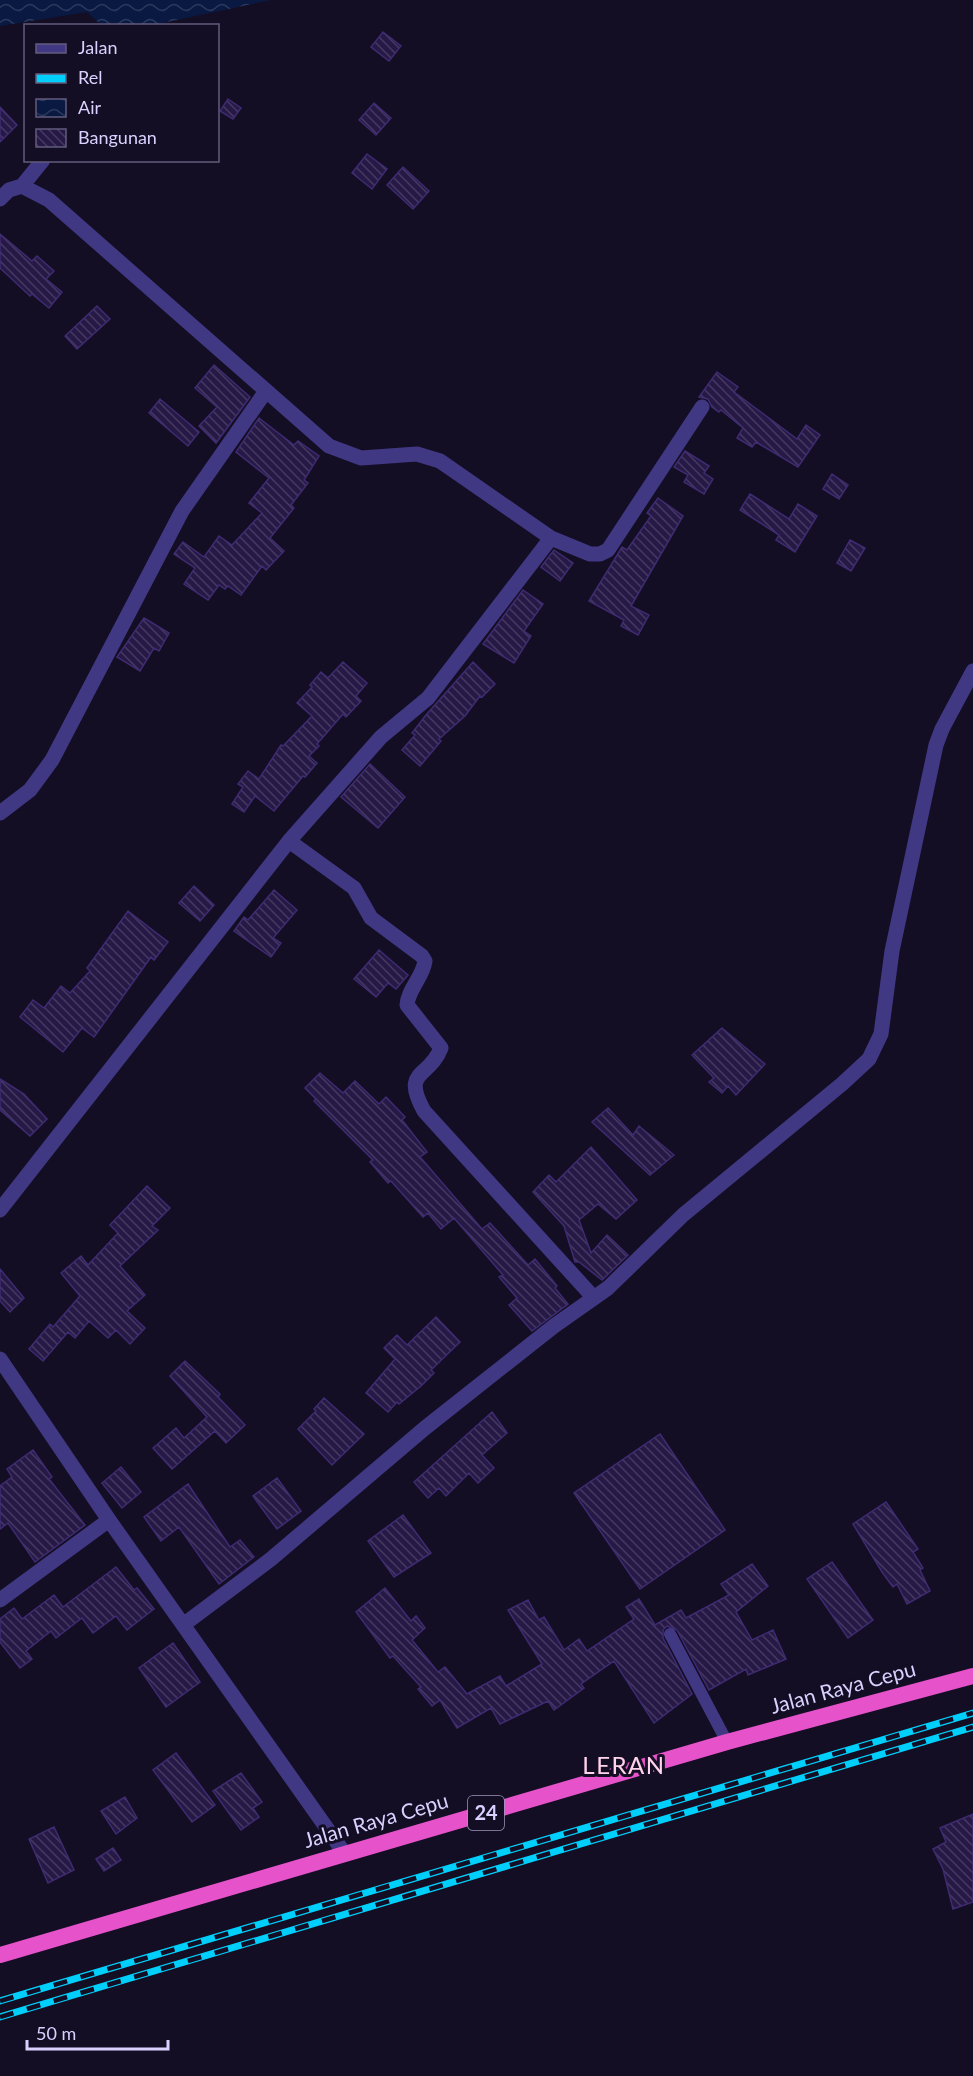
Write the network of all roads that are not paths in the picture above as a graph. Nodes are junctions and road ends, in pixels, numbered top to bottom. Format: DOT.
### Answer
graph roads {
  1 [pos="41,162"];
  2 [pos="22,186"];
  3 [pos="0,199"];
  4 [pos="266,391"];
  5 [pos="702,407"];
  6 [pos="551,538"];
  7 [pos="973,671"];
  8 [pos="0,813"];
  9 [pos="289,841"];
  10 [pos="0,1209"];
  11 [pos="594,1298"];
  12 [pos="0,1359"];
  13 [pos="109,1520"];
  14 [pos="0,1600"];
  15 [pos="183,1624"];
  16 [pos="670,1634"];
  17 [pos="973,1676"];
  18 [pos="727,1742"];
  19 [pos="345,1854"];
  20 [pos="0,1955"];
  1 -- 2 [label="street"];
  2 -- 3 [label="street"];
  2 -- 4 [label="street"];
  4 -- 6 [label="street"];
  4 -- 8 [label="street"];
  5 -- 6 [label="street"];
  6 -- 9 [label="street"];
  7 -- 11 [label="street"];
  9 -- 10 [label="street"];
  9 -- 11 [label="street"];
  11 -- 15 [label="street"];
  12 -- 13 [label="street"];
  13 -- 14 [label="street"];
  13 -- 15 [label="street"];
  15 -- 19 [label="street"];
  16 -- 18 [label="lane"];
  17 -- 18 [label="highway, Jalan Raya Cepu / 24"];
  18 -- 19 [label="highway, Jalan Raya Cepu / 24"];
  19 -- 20 [label="highway, Jalan Raya Cepu / 24"];
}
